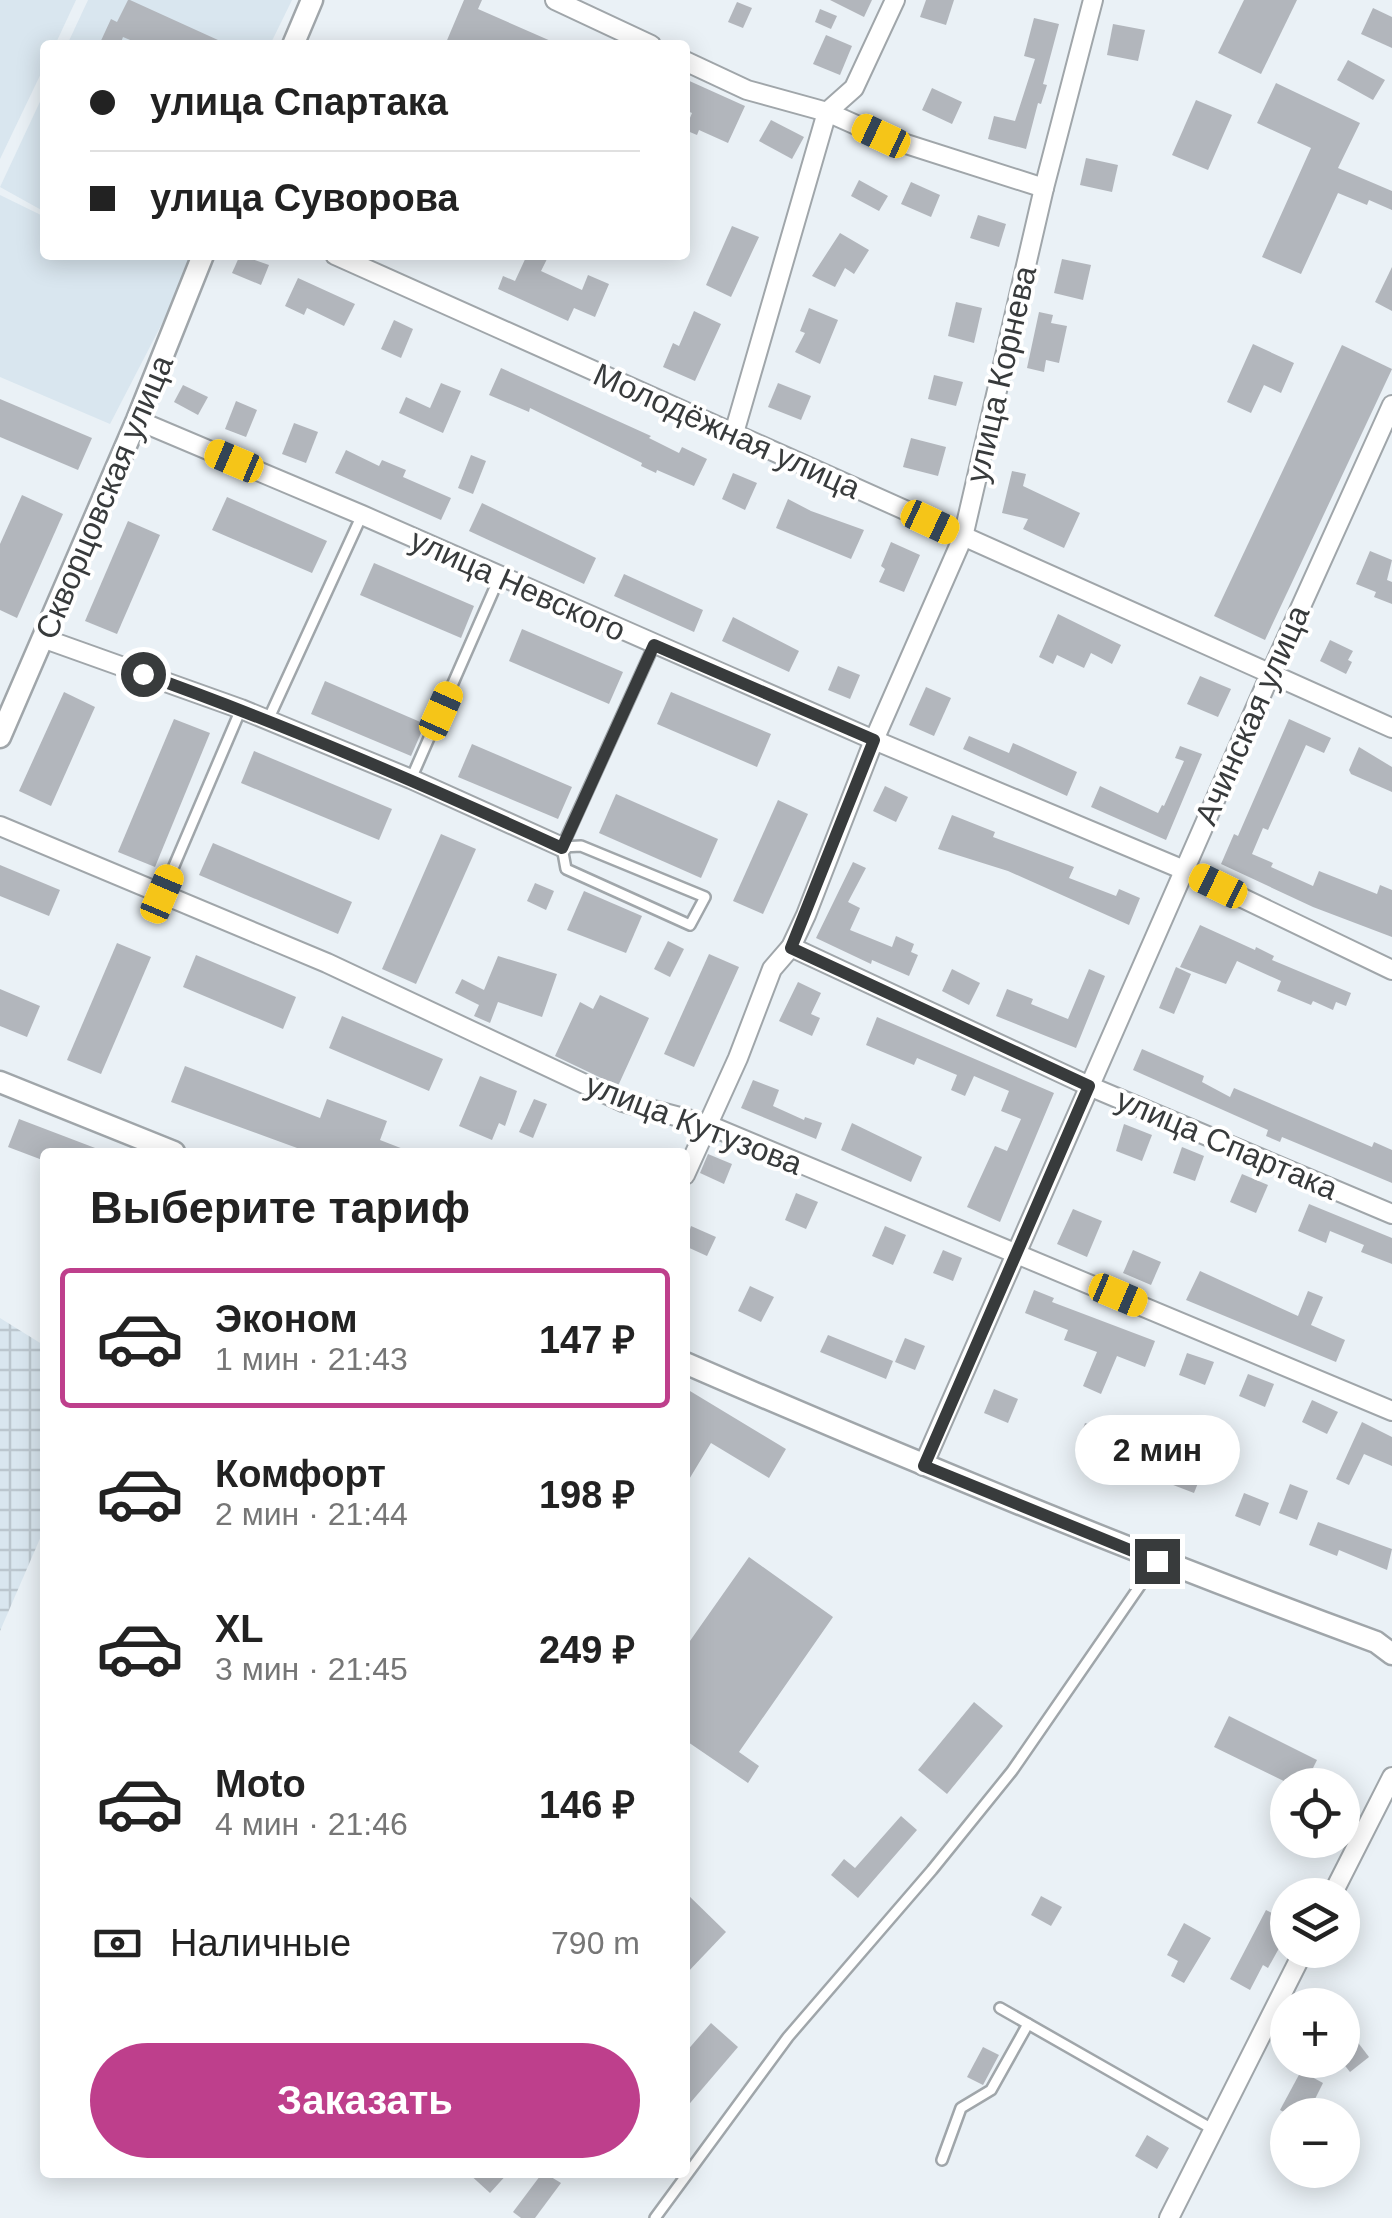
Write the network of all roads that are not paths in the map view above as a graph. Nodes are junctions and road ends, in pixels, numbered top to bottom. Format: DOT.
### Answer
graph roads {
  1 [pos="312,0"];
  2 [pos="555,0"];
  3 [pos="895,0"];
  4 [pos="1092,0"];
  5 [pos="295,40"];
  6 [pos="639,40"];
  7 [pos="690,63"];
  8 [pos="828,112"];
  9 [pos="1044,188"];
  10 [pos="201,260"];
  11 [pos="346,260"];
  12 [pos="1392,405"];
  13 [pos="138,420"];
  14 [pos="734,433"];
  15 [pos="362,515"];
  16 [pos="963,537"];
  17 [pos="500,576"];
  18 [pos="45,639"];
  19 [pos="654,645"];
  20 [pos="1270,675"];
  21 [pos="241,709"];
  22 [pos="268,720"];
  23 [pos="1392,728"];
  24 [pos="0,736"];
  25 [pos="874,740"];
  26 [pos="411,779"];
  27 [pos="0,826"];
  28 [pos="562,848"];
  29 [pos="1184,870"];
  30 [pos="162,894"];
  31 [pos="791,948"];
  32 [pos="1392,970"];
  33 [pos="0,1082"];
  34 [pos="1089,1086"];
  35 [pos="706,1124"];
  36 [pos="164,1148"];
  37 [pos="690,1163"];
  38 [pos="1392,1214"];
  39 [pos="1015,1252"];
  40 [pos="690,1365"];
  41 [pos="1392,1411"];
  42 [pos="924,1466"];
  43 [pos="1157,1561"];
  44 [pos="1392,1654"];
  45 [pos="1392,1778"];
  46 [pos="1341,1878"];
  47 [pos="1295,1968"];
  48 [pos="1000,2008"];
  49 [pos="1028,2024"];
  50 [pos="1214,2130"];
  51 [pos="942,2160"];
  52 [pos="690,2171"];
  53 [pos="685,2178"];
  54 [pos="655,2218"];
  55 [pos="1169,2218"];
  1 -- 5 [label="street"];
  2 -- 6 [label="street"];
  3 -- 8 [label="street"];
  4 -- 9 [label="street, улица Корнева"];
  7 -- 8 [label="street"];
  8 -- 9 [label="street"];
  8 -- 14 [label="street"];
  9 -- 16 [label="street, улица Корнева"];
  10 -- 13 [label="street, Скворцовская улица"];
  11 -- 14 [label="street, Молодёжная улица"];
  12 -- 20 [label="street, Ачинская улица"];
  13 -- 15 [label="street, улица Невского"];
  13 -- 18 [label="street, Скворцовская улица"];
  14 -- 16 [label="street, Молодёжная улица"];
  15 -- 17 [label="street, улица Невского"];
  15 -- 22 [label="lane"];
  16 -- 20 [label="street, Молодёжная улица"];
  16 -- 25 [label="street, улица Корнева"];
  17 -- 19 [label="street, улица Невского"];
  17 -- 26 [label="lane"];
  18 -- 21 [label="street"];
  18 -- 24 [label="street, Скворцовская улица"];
  19 -- 25 [label="street, улица Невского"];
  19 -- 28 [label="lane"];
  20 -- 23 [label="street, Молодёжная улица"];
  20 -- 29 [label="street, Ачинская улица"];
  21 -- 22 [label="street"];
  21 -- 30 [label="lane"];
  22 -- 26 [label="street"];
  25 -- 29 [label="street, улица Невского"];
  25 -- 31 [label="street, улица Корнева"];
  26 -- 28 [label="street"];
  27 -- 30 [label="street, улица Кутузова"];
  28 -- 28 [label="lane"];
  29 -- 32 [label="street, улица Невского"];
  29 -- 34 [label="street, Ачинская улица"];
  30 -- 35 [label="street, улица Кутузова"];
  31 -- 34 [label="street, улица Спартака"];
  31 -- 35 [label="street, улица Корнева"];
  33 -- 36 [label="street"];
  34 -- 38 [label="street, улица Спартака"];
  34 -- 39 [label="street, Ачинская улица"];
  35 -- 37 [label="street, улица Корнева"];
  35 -- 39 [label="street, улица Кутузова"];
  39 -- 41 [label="street, улица Кутузова"];
  39 -- 42 [label="street, Ачинская улица"];
  40 -- 42 [label="street"];
  42 -- 43 [label="street"];
  43 -- 44 [label="street"];
  43 -- 52 [label="lane"];
  45 -- 46 [label="street"];
  47 -- 50 [label="street"];
  48 -- 49 [label="lane"];
  49 -- 50 [label="lane"];
  49 -- 51 [label="lane"];
  50 -- 55 [label="street"];
  53 -- 54 [label="lane"];
}
